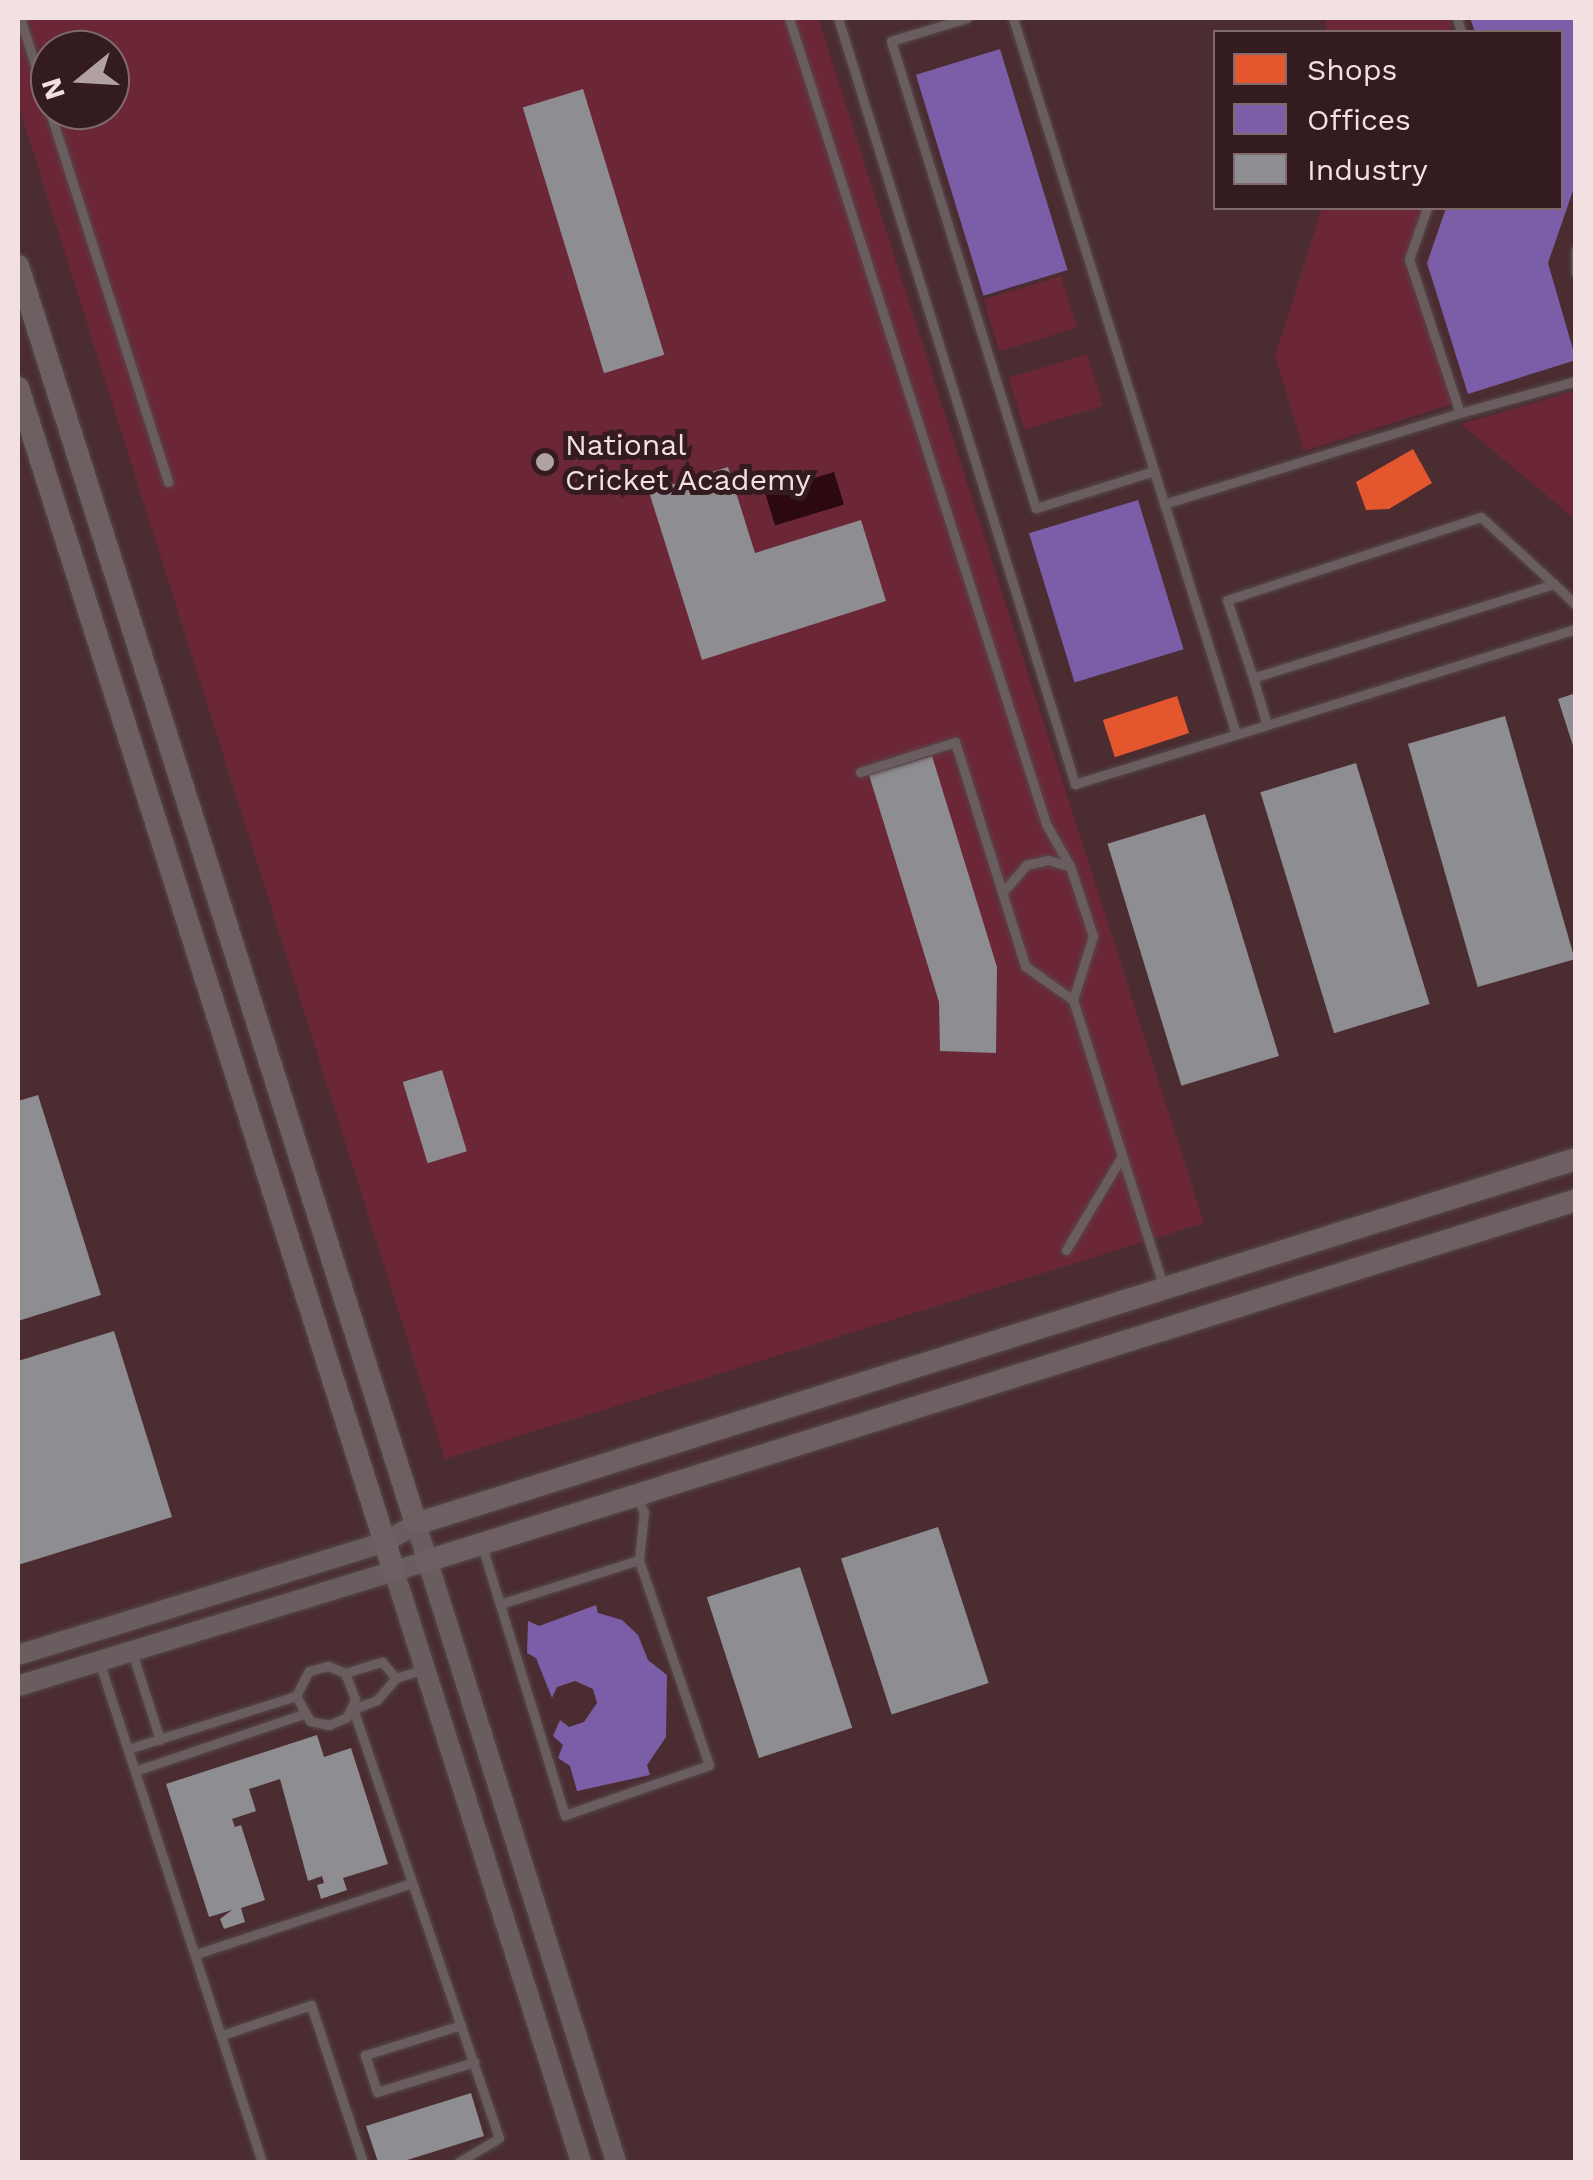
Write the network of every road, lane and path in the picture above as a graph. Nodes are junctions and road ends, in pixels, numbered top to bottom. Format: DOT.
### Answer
graph roads {
  1 [pos="20,18"];
  2 [pos="789,18"];
  3 [pos="838,18"];
  4 [pos="966,18"];
  5 [pos="1013,18"];
  6 [pos="1426,210"];
  7 [pos="1576,250"];
  8 [pos="18,266"];
  9 [pos="1576,273"];
  10 [pos="1576,381"];
  11 [pos="18,388"];
  12 [pos="1460,413"];
  13 [pos="1154,471"];
  14 [pos="168,482"];
  15 [pos="1164,504"];
  16 [pos="1554,584"];
  17 [pos="1576,605"];
  18 [pos="1576,629"];
  19 [pos="1253,678"];
  20 [pos="1267,724"];
  21 [pos="1236,734"];
  22 [pos="860,772"];
  23 [pos="1070,866"];
  24 [pos="1002,893"];
  25 [pos="1074,1000"];
  26 [pos="1122,1156"];
  27 [pos="1576,1159"];
  28 [pos="1576,1200"];
  29 [pos="1066,1250"];
  30 [pos="1164,1289"];
  31 [pos="635,1495"];
  32 [pos="416,1524"];
  33 [pos="385,1542"];
  34 [pos="481,1544"];
  35 [pos="639,1560"];
  36 [pos="427,1561"];
  37 [pos="394,1571"];
  38 [pos="500,1604"];
  39 [pos="132,1652"];
  40 [pos="18,1655"];
  41 [pos="99,1662"];
  42 [pos="425,1669"];
  43 [pos="345,1673"];
  44 [pos="396,1678"];
  45 [pos="18,1686"];
  46 [pos="296,1696"];
  47 [pos="353,1709"];
  48 [pos="303,1714"];
  49 [pos="160,1740"];
  50 [pos="128,1750"];
  51 [pos="136,1771"];
  52 [pos="412,1883"];
  53 [pos="196,1954"];
  54 [pos="461,2026"];
  55 [pos="222,2034"];
  56 [pos="474,2062"];
  57 [pos="262,2162"];
  58 [pos="363,2162"];
  59 [pos="458,2162"];
  60 [pos="581,2162"];
  61 [pos="616,2162"];
  1 -- 14 [label="lane"];
  2 -- 23 [label="lane"];
  3 -- 21 [label="lane"];
  4 -- 13 [label="lane"];
  5 -- 13 [label="lane"];
  6 -- 12 [label="lane"];
  7 -- 9 [label="lane"];
  8 -- 32 [label="main road"];
  10 -- 12 [label="lane"];
  11 -- 33 [label="main road"];
  12 -- 15 [label="lane"];
  13 -- 15 [label="lane"];
  15 -- 21 [label="lane"];
  16 -- 17 [label="lane"];
  16 -- 19 [label="lane"];
  16 -- 19 [label="lane"];
  18 -- 20 [label="lane"];
  19 -- 20 [label="lane"];
  20 -- 21 [label="lane"];
  22 -- 24 [label="lane"];
  23 -- 24 [label="lane"];
  23 -- 25 [label="lane"];
  24 -- 25 [label="lane"];
  25 -- 26 [label="lane"];
  26 -- 29 [label="lane"];
  26 -- 30 [label="lane"];
  27 -- 30 [label="main road"];
  28 -- 31 [label="main road"];
  30 -- 32 [label="main road"];
  31 -- 34 [label="main road"];
  31 -- 35 [label="lane"];
  32 -- 33 [label="street"];
  32 -- 36 [label="street"];
  33 -- 37 [label="main road"];
  33 -- 40 [label="street"];
  34 -- 36 [label="main road"];
  34 -- 38 [label="lane"];
  35 -- 38 [label="lane"];
  35 -- 38 [label="lane"];
  36 -- 37 [label="street"];
  36 -- 61 [label="street"];
  37 -- 39 [label="street"];
  37 -- 42 [label="street"];
  39 -- 41 [label="street"];
  39 -- 49 [label="lane"];
  41 -- 45 [label="street"];
  41 -- 50 [label="lane"];
  42 -- 44 [label="lane"];
  42 -- 60 [label="street"];
  43 -- 44 [label="lane"];
  43 -- 46 [label="lane"];
  43 -- 47 [label="lane"];
  44 -- 47 [label="lane"];
  46 -- 48 [label="lane"];
  46 -- 49 [label="lane"];
  47 -- 48 [label="lane"];
  47 -- 52 [label="lane"];
  48 -- 51 [label="lane"];
  49 -- 50 [label="lane"];
  50 -- 51 [label="lane"];
  51 -- 53 [label="lane"];
  52 -- 53 [label="lane"];
  52 -- 54 [label="lane"];
  53 -- 55 [label="lane"];
  54 -- 56 [label="lane"];
  54 -- 56 [label="lane"];
  55 -- 57 [label="lane"];
  55 -- 58 [label="lane"];
  56 -- 59 [label="lane"];
}
